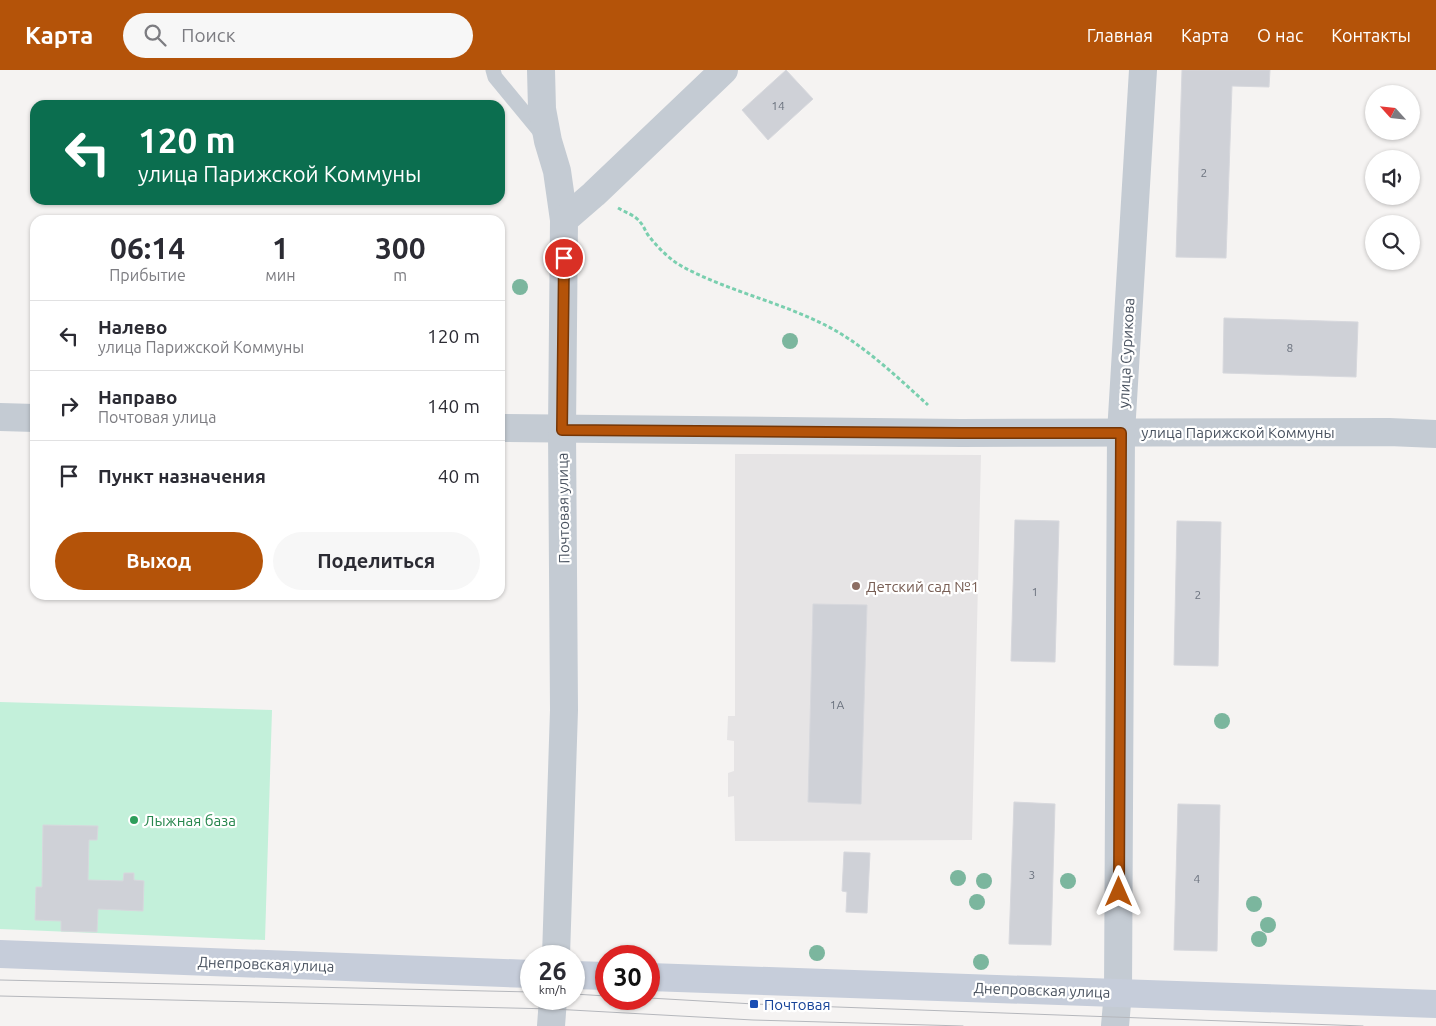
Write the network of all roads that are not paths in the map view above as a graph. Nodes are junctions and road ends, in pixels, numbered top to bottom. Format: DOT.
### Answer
graph roads {
  1 [pos="493,70"];
  2 [pos="541,70"];
  3 [pos="724,70"];
  4 [pos="1144,70"];
  5 [pos="548,141"];
  6 [pos="564,220"];
  7 [pos="0,417"];
  8 [pos="30,418"];
  9 [pos="505,428"];
  10 [pos="562,430"];
  11 [pos="1121,433"];
  12 [pos="1436,434"];
  13 [pos="556,945"];
  14 [pos="0,954"];
  15 [pos="520,974"];
  16 [pos="660,977"];
  17 [pos="1118,992"];
  18 [pos="1436,1004"];
  19 [pos="552,1010"];
  20 [pos="551,1026"];
  21 [pos="1115,1026"];
  1 -- 5 [label="lane"];
  2 -- 5 [label="street, Почтовая улица"];
  3 -- 6 [label="street"];
  4 -- 11 [label="street, улица Сурикова"];
  5 -- 6 [label="street, Почтовая улица"];
  6 -- 10 [label="street, Почтовая улица"];
  7 -- 8 [label="street"];
  9 -- 10 [label="street, улица Парижской Коммуны"];
  10 -- 11 [label="street, улица Парижской Коммуны"];
  10 -- 13 [label="street, Почтовая улица"];
  11 -- 12 [label="street, улица Парижской Коммуны"];
  11 -- 17 [label="street, улица Сурикова"];
  14 -- 15 [label="street, Днепровская улица"];
  16 -- 17 [label="street, Днепровская улица"];
  17 -- 18 [label="street, Днепровская улица"];
  17 -- 21 [label="street, улица Сурикова"];
  19 -- 20 [label="street"];
}
